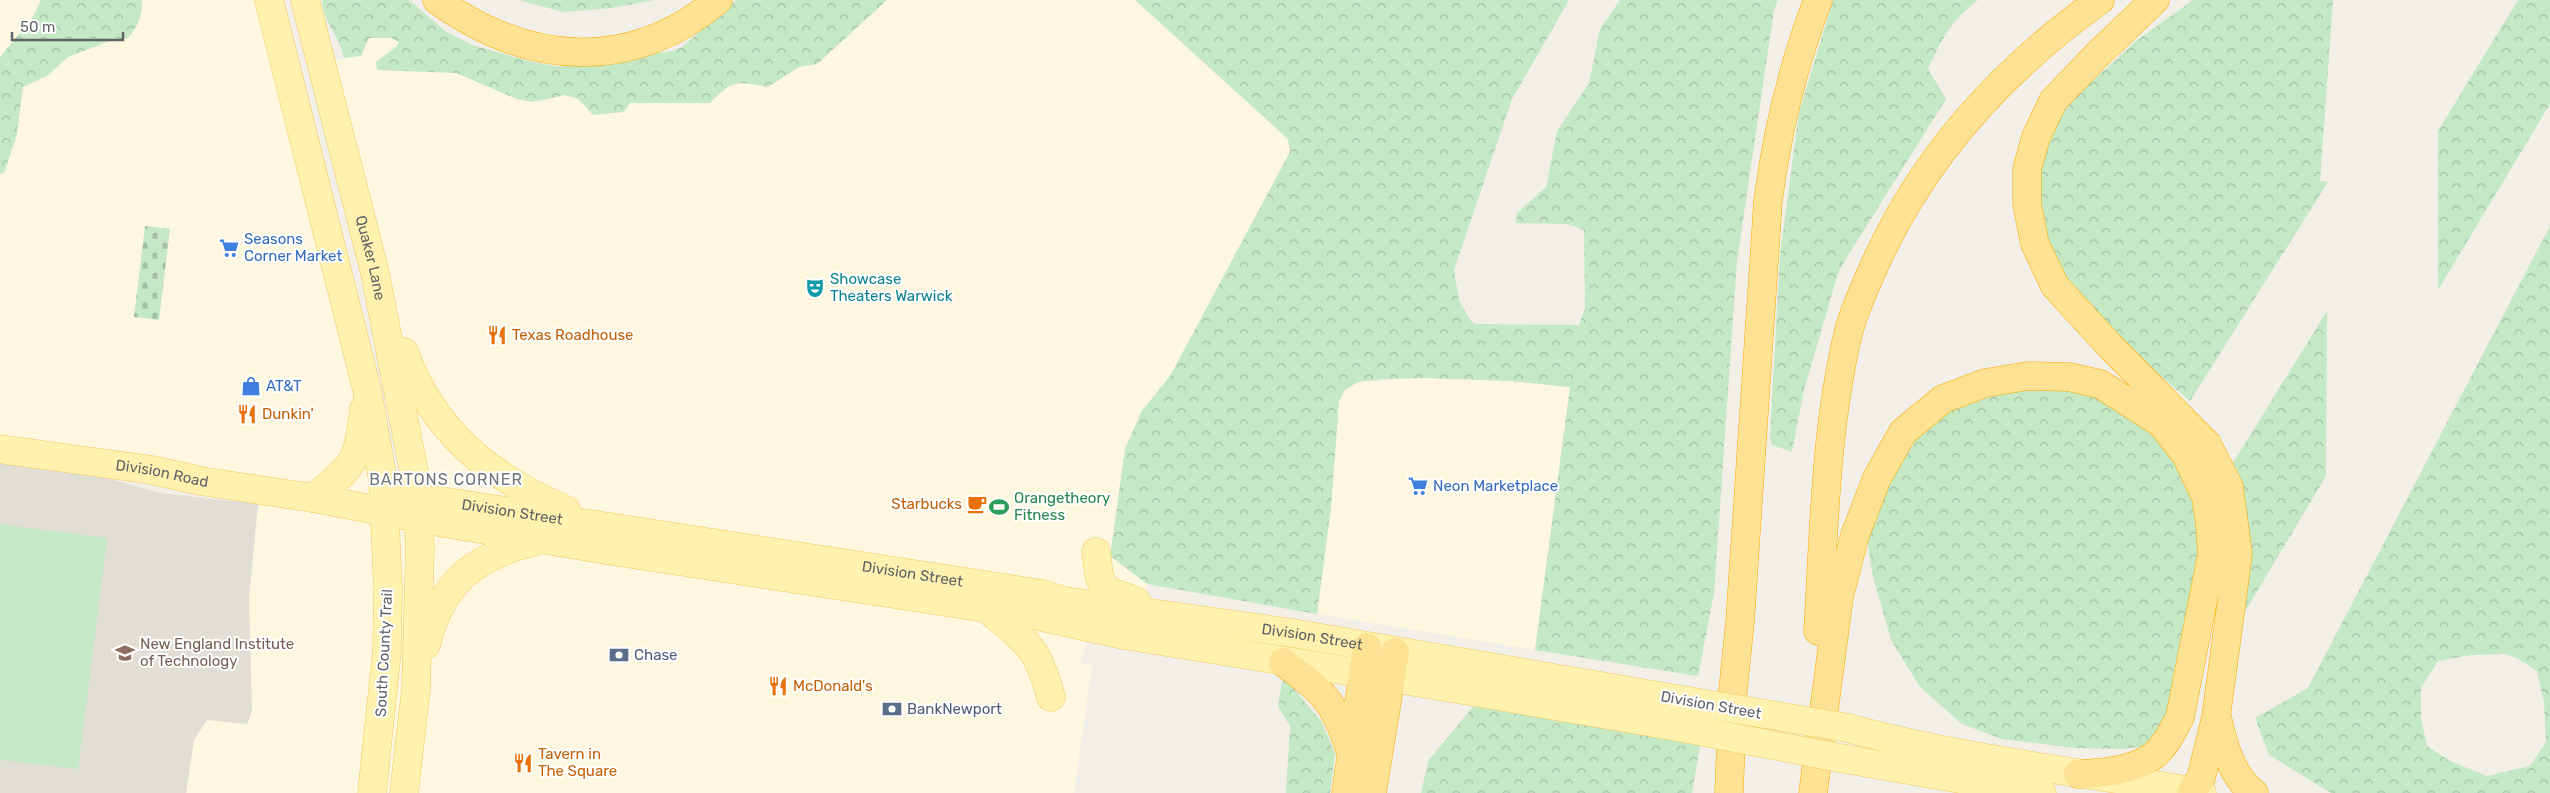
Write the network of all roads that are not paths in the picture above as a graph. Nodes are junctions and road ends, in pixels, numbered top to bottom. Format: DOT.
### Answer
graph roads {
  1 [pos="269,0"];
  2 [pos="305,0"];
  3 [pos="437,0"];
  4 [pos="718,0"];
  5 [pos="1818,0"];
  6 [pos="2100,0"];
  7 [pos="2155,0"];
  8 [pos="375,273"];
  9 [pos="367,390"];
  10 [pos="4,449"];
  11 [pos="313,498"];
  12 [pos="384,506"];
  13 [pos="419,509"];
  14 [pos="600,525"];
  15 [pos="542,540"];
  16 [pos="1096,552"];
  17 [pos="986,608"];
  18 [pos="1163,615"];
  19 [pos="1367,648"];
  20 [pos="1283,662"];
  21 [pos="1393,665"];
  22 [pos="1362,674"];
  23 [pos="416,688"];
  24 [pos="1051,698"];
  25 [pos="2216,717"];
  26 [pos="1351,751"];
  27 [pos="1731,753"];
  28 [pos="2078,774"];
  29 [pos="1814,780"];
  30 [pos="2196,792"];
  31 [pos="372,793"];
  32 [pos="404,793"];
  33 [pos="1346,793"];
  34 [pos="1372,793"];
  35 [pos="1721,793"];
  36 [pos="1729,793"];
  37 [pos="2042,793"];
  38 [pos="2254,793"];
  1 -- 9 [label="main road"];
  2 -- 8 [label="main road, Quaker Lane"];
  3 -- 4 [label="highway"];
  5 -- 27 [label="highway"];
  6 -- 29 [label="highway"];
  7 -- 25 [label="highway"];
  8 -- 13 [label="main road, Quaker Lane"];
  8 -- 14 [label="main road"];
  9 -- 11 [label="main road"];
  9 -- 12 [label="main road"];
  10 -- 11 [label="main road, Division Road"];
  11 -- 12 [label="main road, Division Road"];
  12 -- 13 [label="main road, Division Street"];
  12 -- 31 [label="main road, South County Trail"];
  13 -- 14 [label="main road, Division Street"];
  13 -- 15 [label="main road, Division Street"];
  13 -- 23 [label="main road, South County Trail"];
  14 -- 18 [label="main road, Division Street"];
  15 -- 17 [label="main road, Division Street"];
  15 -- 23 [label="main road"];
  16 -- 18 [label="main road"];
  17 -- 20 [label="main road, Division Street"];
  17 -- 24 [label="main road"];
  18 -- 19 [label="main road, Division Street"];
  19 -- 21 [label="main road, Division Street"];
  19 -- 22 [label="highway"];
  20 -- 22 [label="main road, Division Street"];
  20 -- 26 [label="highway"];
  21 -- 22 [label="main road, Division Street"];
  21 -- 28 [label="main road, Division Street, bridge"];
  21 -- 34 [label="highway"];
  21 -- 37 [label="main road, Division Street, bridge"];
  22 -- 26 [label="highway"];
  23 -- 32 [label="main road, South County Trail"];
  25 -- 30 [label="highway"];
  25 -- 38 [label="highway"];
  26 -- 33 [label="highway"];
  27 -- 35 [label="highway"];
  27 -- 36 [label="highway"];
  28 -- 29 [label="highway"];
  28 -- 30 [label="main road, Division Street"];
}
